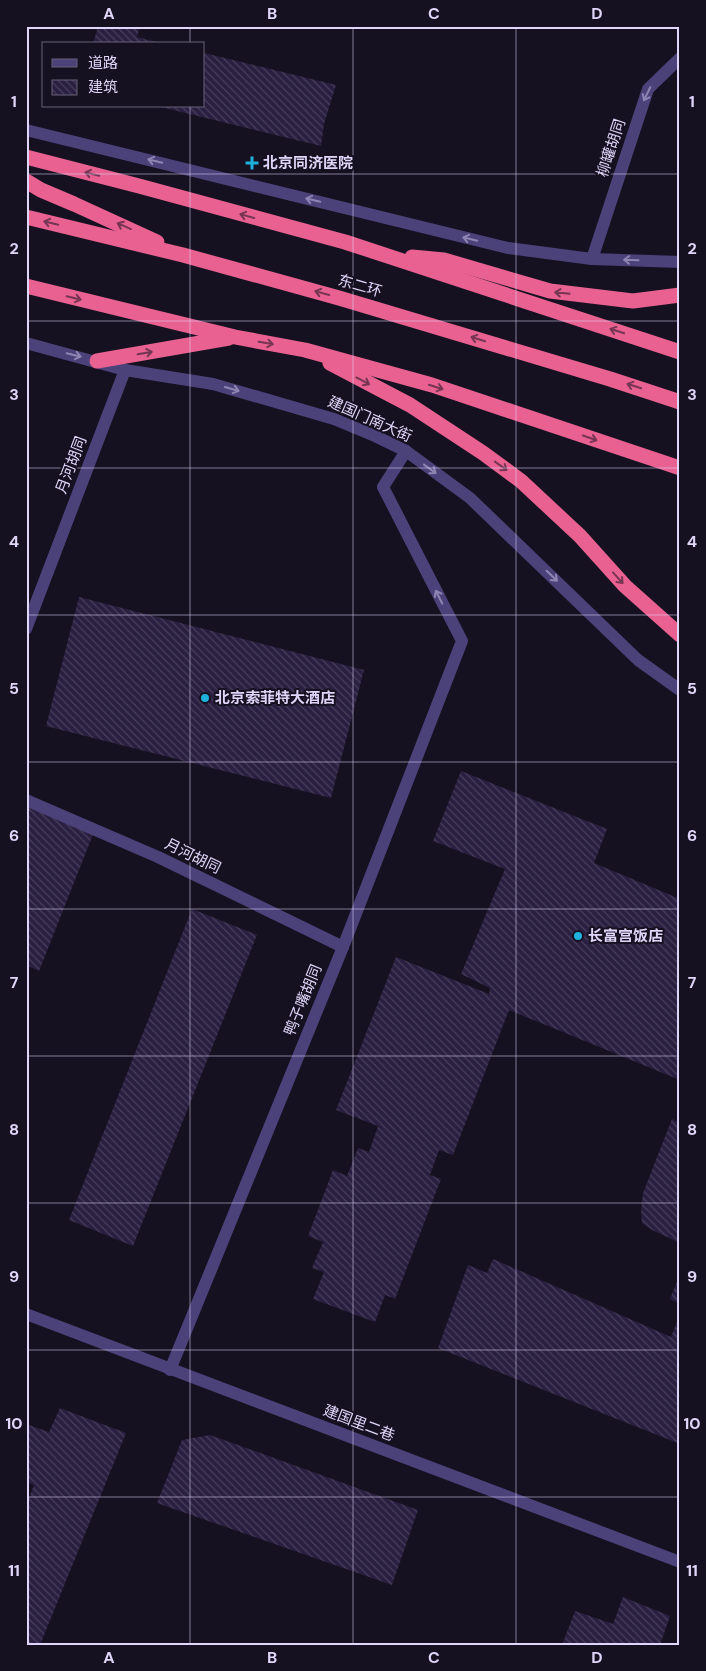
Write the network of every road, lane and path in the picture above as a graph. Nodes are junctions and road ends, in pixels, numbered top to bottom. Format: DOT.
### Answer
graph roads {
  1 [pos="680,58"];
  2 [pos="26,130"];
  3 [pos="26,157"];
  4 [pos="26,182"];
  5 [pos="26,217"];
  6 [pos="384,254"];
  7 [pos="183,255"];
  8 [pos="592,259"];
  9 [pos="680,262"];
  10 [pos="26,286"];
  11 [pos="680,295"];
  12 [pos="235,337"];
  13 [pos="26,343"];
  14 [pos="305,350"];
  15 [pos="680,352"];
  16 [pos="97,361"];
  17 [pos="125,370"];
  18 [pos="680,402"];
  19 [pos="406,451"];
  20 [pos="680,468"];
  21 [pos="26,629"];
  22 [pos="680,635"];
  23 [pos="680,690"];
  24 [pos="26,800"];
  25 [pos="343,946"];
  26 [pos="26,1314"];
  27 [pos="170,1370"];
  28 [pos="680,1562"];
  1 -- 8 [label="street, 柳罐胡同, one-way"];
  8 -- 2 [label="street, one-way"];
  6 -- 3 [label="highway, one-way"];
  7 -- 4 [label="highway, one-way"];
  7 -- 5 [label="highway, 东二环, one-way"];
  11 -- 6 [label="highway, one-way"];
  15 -- 6 [label="highway, one-way"];
  18 -- 7 [label="highway, 东二环, one-way"];
  9 -- 8 [label="street, one-way"];
  10 -- 12 [label="highway, one-way"];
  12 -- 14 [label="highway, one-way"];
  16 -- 12 [label="highway, one-way"];
  13 -- 16 [label="street, 建国门南大街, one-way"];
  14 -- 20 [label="highway, one-way"];
  14 -- 22 [label="highway, one-way"];
  16 -- 17 [label="street, 建国门南大街"];
  17 -- 19 [label="street, 建国门南大街, one-way"];
  17 -- 21 [label="street, 月河胡同"];
  19 -- 23 [label="street, 建国门南大街, one-way"];
  25 -- 19 [label="street, 鸭子嘴胡同, one-way"];
  24 -- 25 [label="street, 月河胡同"];
  25 -- 27 [label="street, 鸭子嘴胡同"];
  26 -- 27 [label="street, 建国里二巷"];
  27 -- 28 [label="street, 建国里二巷"];
}
